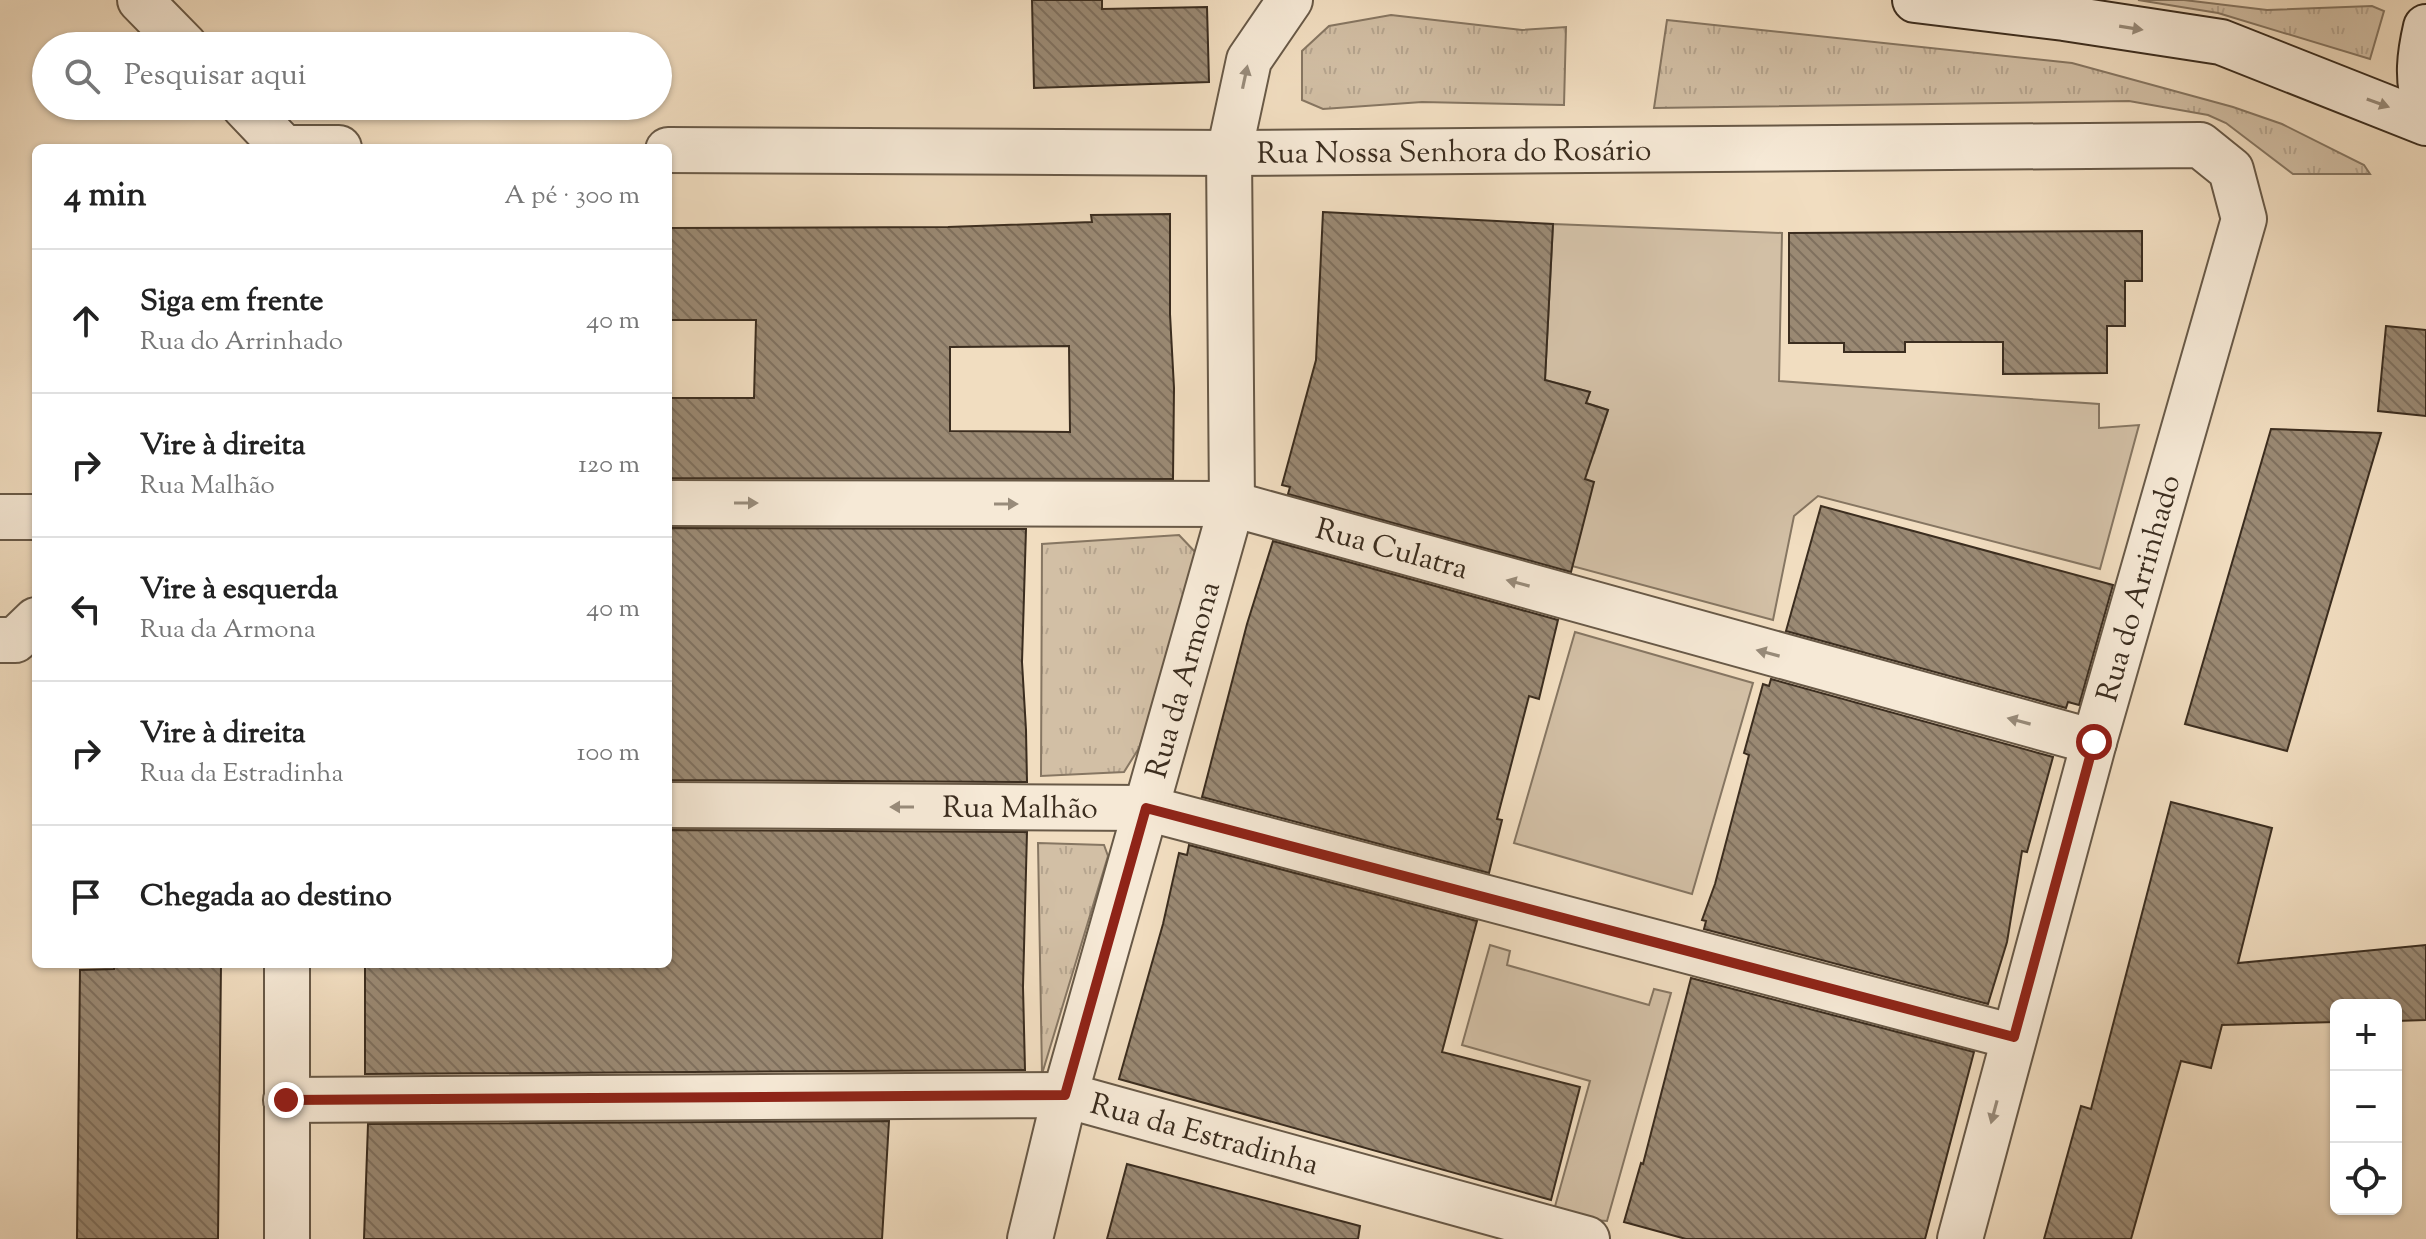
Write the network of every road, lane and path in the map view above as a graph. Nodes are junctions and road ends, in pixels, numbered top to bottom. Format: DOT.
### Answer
graph roads {
  1 [pos="140,0"];
  2 [pos="1290,0"];
  3 [pos="1915,0"];
  4 [pos="2426,27"];
  5 [pos="171,32"];
  6 [pos="2426,106"];
  7 [pos="257,120"];
  8 [pos="2426,123"];
  9 [pos="280,144"];
  10 [pos="672,150"];
  11 [pos="1229,153"];
  12 [pos="2231,170"];
  13 [pos="672,503"];
  14 [pos="1232,504"];
  15 [pos="0,517"];
  16 [pos="32,517"];
  17 [pos="32,624"];
  18 [pos="0,640"];
  19 [pos="2094,742"];
  20 [pos="672,805"];
  21 [pos="1146,808"];
  22 [pos="287,968"];
  23 [pos="2014,1037"];
  24 [pos="1065,1095"];
  25 [pos="286,1100"];
  26 [pos="287,1239"];
  27 [pos="1030,1239"];
  28 [pos="1587,1239"];
  29 [pos="1960,1239"];
  1 -- 5 [label="street"];
  11 -- 2 [label="street, Rua da Armona, one-way"];
  3 -- 8 [label="street, one-way"];
  4 -- 6 [label="street"];
  7 -- 9 [label="street"];
  10 -- 11 [label="street, Rua Nossa Senhora do Rosário"];
  11 -- 12 [label="street, Rua Nossa Senhora do Rosário"];
  11 -- 14 [label="street, Rua da Armona"];
  12 -- 19 [label="street, Rua do Arrinhado"];
  13 -- 14 [label="street, Rua Culatra, one-way"];
  19 -- 14 [label="street, Rua Culatra, one-way"];
  14 -- 21 [label="street, Rua da Armona"];
  15 -- 16 [label="street"];
  17 -- 18 [label="street"];
  19 -- 23 [label="street, Rua do Arrinhado"];
  21 -- 20 [label="street, Rua Malhão, one-way"];
  21 -- 23 [label="street, Rua Malhão"];
  21 -- 24 [label="street, Rua da Armona"];
  22 -- 25 [label="street"];
  23 -- 29 [label="street, Rua do Arrinhado, one-way"];
  24 -- 25 [label="street, Rua da Estradinha"];
  24 -- 27 [label="street, Rua da Armona"];
  24 -- 28 [label="street, Rua da Estradinha"];
  25 -- 26 [label="street"];
}
